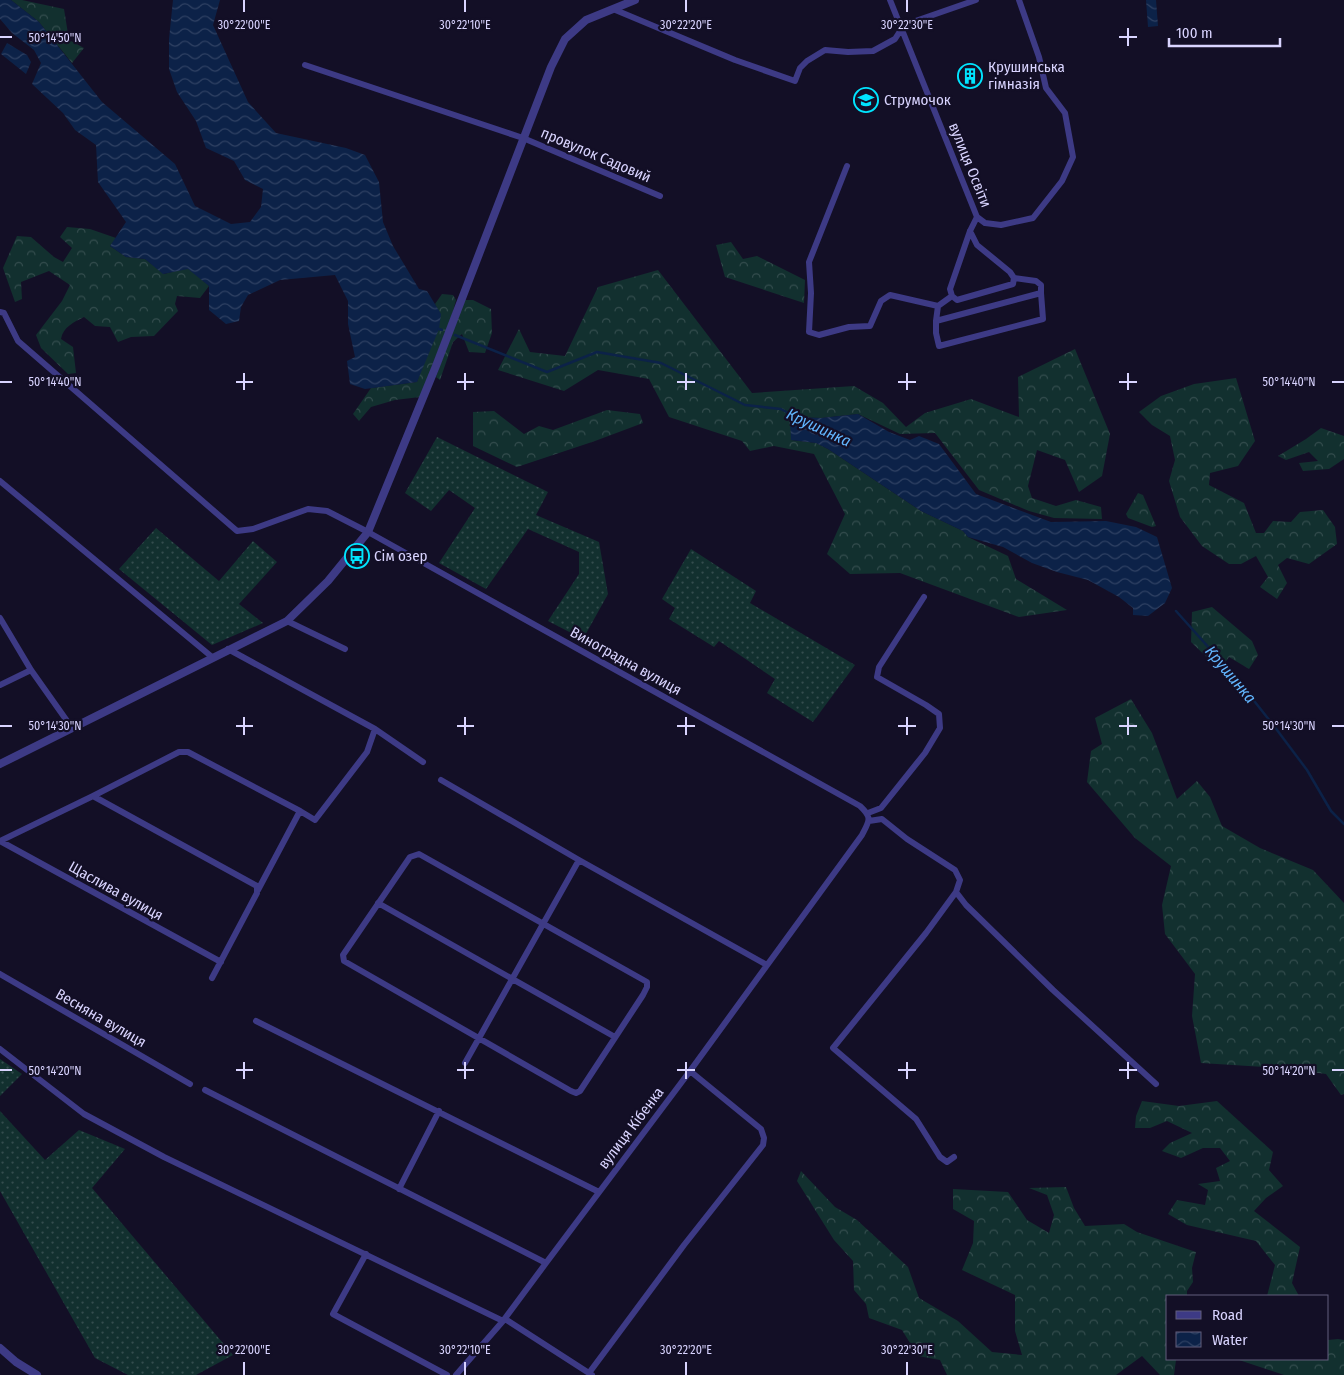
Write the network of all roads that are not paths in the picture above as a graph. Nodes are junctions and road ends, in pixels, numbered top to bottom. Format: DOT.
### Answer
graph roads {
  1 [pos="635,0"];
  2 [pos="890,0"];
  3 [pos="976,0"];
  4 [pos="1019,0"];
  5 [pos="613,9"];
  6 [pos="901,30"];
  7 [pos="305,65"];
  8 [pos="523,138"];
  9 [pos="847,166"];
  10 [pos="660,196"];
  11 [pos="977,217"];
  12 [pos="970,231"];
  13 [pos="1014,278"];
  14 [pos="1041,293"];
  15 [pos="952,296"];
  16 [pos="938,306"];
  17 [pos="0,312"];
  18 [pos="936,321"];
  19 [pos="0,481"];
  20 [pos="368,532"];
  21 [pos="924,597"];
  22 [pos="0,618"];
  23 [pos="288,621"];
  24 [pos="228,649"];
  25 [pos="344,649"];
  26 [pos="212,657"];
  27 [pos="31,670"];
  28 [pos="0,685"];
  29 [pos="72,728"];
  30 [pos="376,729"];
  31 [pos="423,762"];
  32 [pos="0,764"];
  33 [pos="441,780"];
  34 [pos="93,796"];
  35 [pos="300,811"];
  36 [pos="868,817"];
  37 [pos="0,841"];
  38 [pos="578,860"];
  39 [pos="258,890"];
  40 [pos="956,892"];
  41 [pos="378,903"];
  42 [pos="543,924"];
  43 [pos="221,962"];
  44 [pos="767,965"];
  45 [pos="0,974"];
  46 [pos="212,978"];
  47 [pos="511,979"];
  48 [pos="256,1021"];
  49 [pos="615,1037"];
  50 [pos="478,1039"];
  51 [pos="0,1049"];
  52 [pos="465,1063"];
  53 [pos="690,1070"];
  54 [pos="190,1084"];
  55 [pos="1156,1084"];
  56 [pos="205,1090"];
  57 [pos="439,1112"];
  58 [pos="954,1157"];
  59 [pos="399,1189"];
  60 [pos="599,1192"];
  61 [pos="366,1254"];
  62 [pos="546,1263"];
  63 [pos="504,1320"];
  64 [pos="0,1348"];
  65 [pos="591,1374"];
  66 [pos="36,1375"];
  67 [pos="447,1375"];
  68 [pos="456,1375"];
  1 -- 5 [label="street"];
  2 -- 6 [label="street, вулиця Освіти"];
  3 -- 6 [label="street"];
  4 -- 11 [label="street, вулиця Освіти"];
  5 -- 6 [label="street"];
  5 -- 8 [label="street"];
  6 -- 11 [label="street, вулиця Освіти"];
  7 -- 8 [label="street, провулок Садовий"];
  8 -- 10 [label="street, провулок Садовий"];
  8 -- 20 [label="street"];
  9 -- 16 [label="street"];
  11 -- 12 [label="street"];
  12 -- 13 [label="street"];
  12 -- 15 [label="street"];
  13 -- 14 [label="street"];
  13 -- 15 [label="street"];
  14 -- 18 [label="street"];
  14 -- 18 [label="street"];
  15 -- 16 [label="street"];
  16 -- 18 [label="street"];
  17 -- 20 [label="street, Виноградна вулиця"];
  19 -- 26 [label="street"];
  20 -- 23 [label="street"];
  20 -- 36 [label="street, Виноградна вулиця"];
  21 -- 36 [label="street"];
  22 -- 27 [label="street"];
  23 -- 24 [label="street"];
  23 -- 25 [label="street"];
  24 -- 26 [label="street"];
  24 -- 30 [label="street"];
  26 -- 29 [label="street"];
  27 -- 28 [label="street"];
  27 -- 29 [label="street"];
  29 -- 32 [label="street"];
  30 -- 31 [label="street"];
  30 -- 35 [label="street"];
  33 -- 38 [label="street"];
  34 -- 35 [label="street"];
  34 -- 37 [label="street"];
  34 -- 39 [label="street"];
  35 -- 39 [label="street"];
  36 -- 40 [label="street"];
  36 -- 44 [label="street, вулиця Кібенка"];
  37 -- 43 [label="street, Щаслива вулиця"];
  38 -- 42 [label="street"];
  38 -- 44 [label="street"];
  39 -- 43 [label="street"];
  40 -- 55 [label="street"];
  40 -- 58 [label="street"];
  41 -- 42 [label="street"];
  41 -- 47 [label="street"];
  41 -- 50 [label="street"];
  42 -- 47 [label="street"];
  42 -- 49 [label="street"];
  43 -- 46 [label="street"];
  44 -- 53 [label="street, вулиця Кібенка"];
  45 -- 54 [label="street, Весняна вулиця"];
  47 -- 49 [label="street"];
  47 -- 50 [label="street"];
  48 -- 57 [label="street"];
  49 -- 50 [label="street"];
  50 -- 52 [label="street"];
  51 -- 61 [label="street"];
  53 -- 60 [label="street, вулиця Кібенка"];
  53 -- 65 [label="street"];
  56 -- 59 [label="street"];
  57 -- 59 [label="street"];
  57 -- 60 [label="street"];
  59 -- 62 [label="street"];
  60 -- 62 [label="street, вулиця Кібенка"];
  61 -- 63 [label="street"];
  61 -- 67 [label="street"];
  62 -- 63 [label="street, вулиця Кібенка"];
  63 -- 65 [label="street"];
  63 -- 68 [label="street, вулиця Кібенка"];
  64 -- 66 [label="street"];
}
